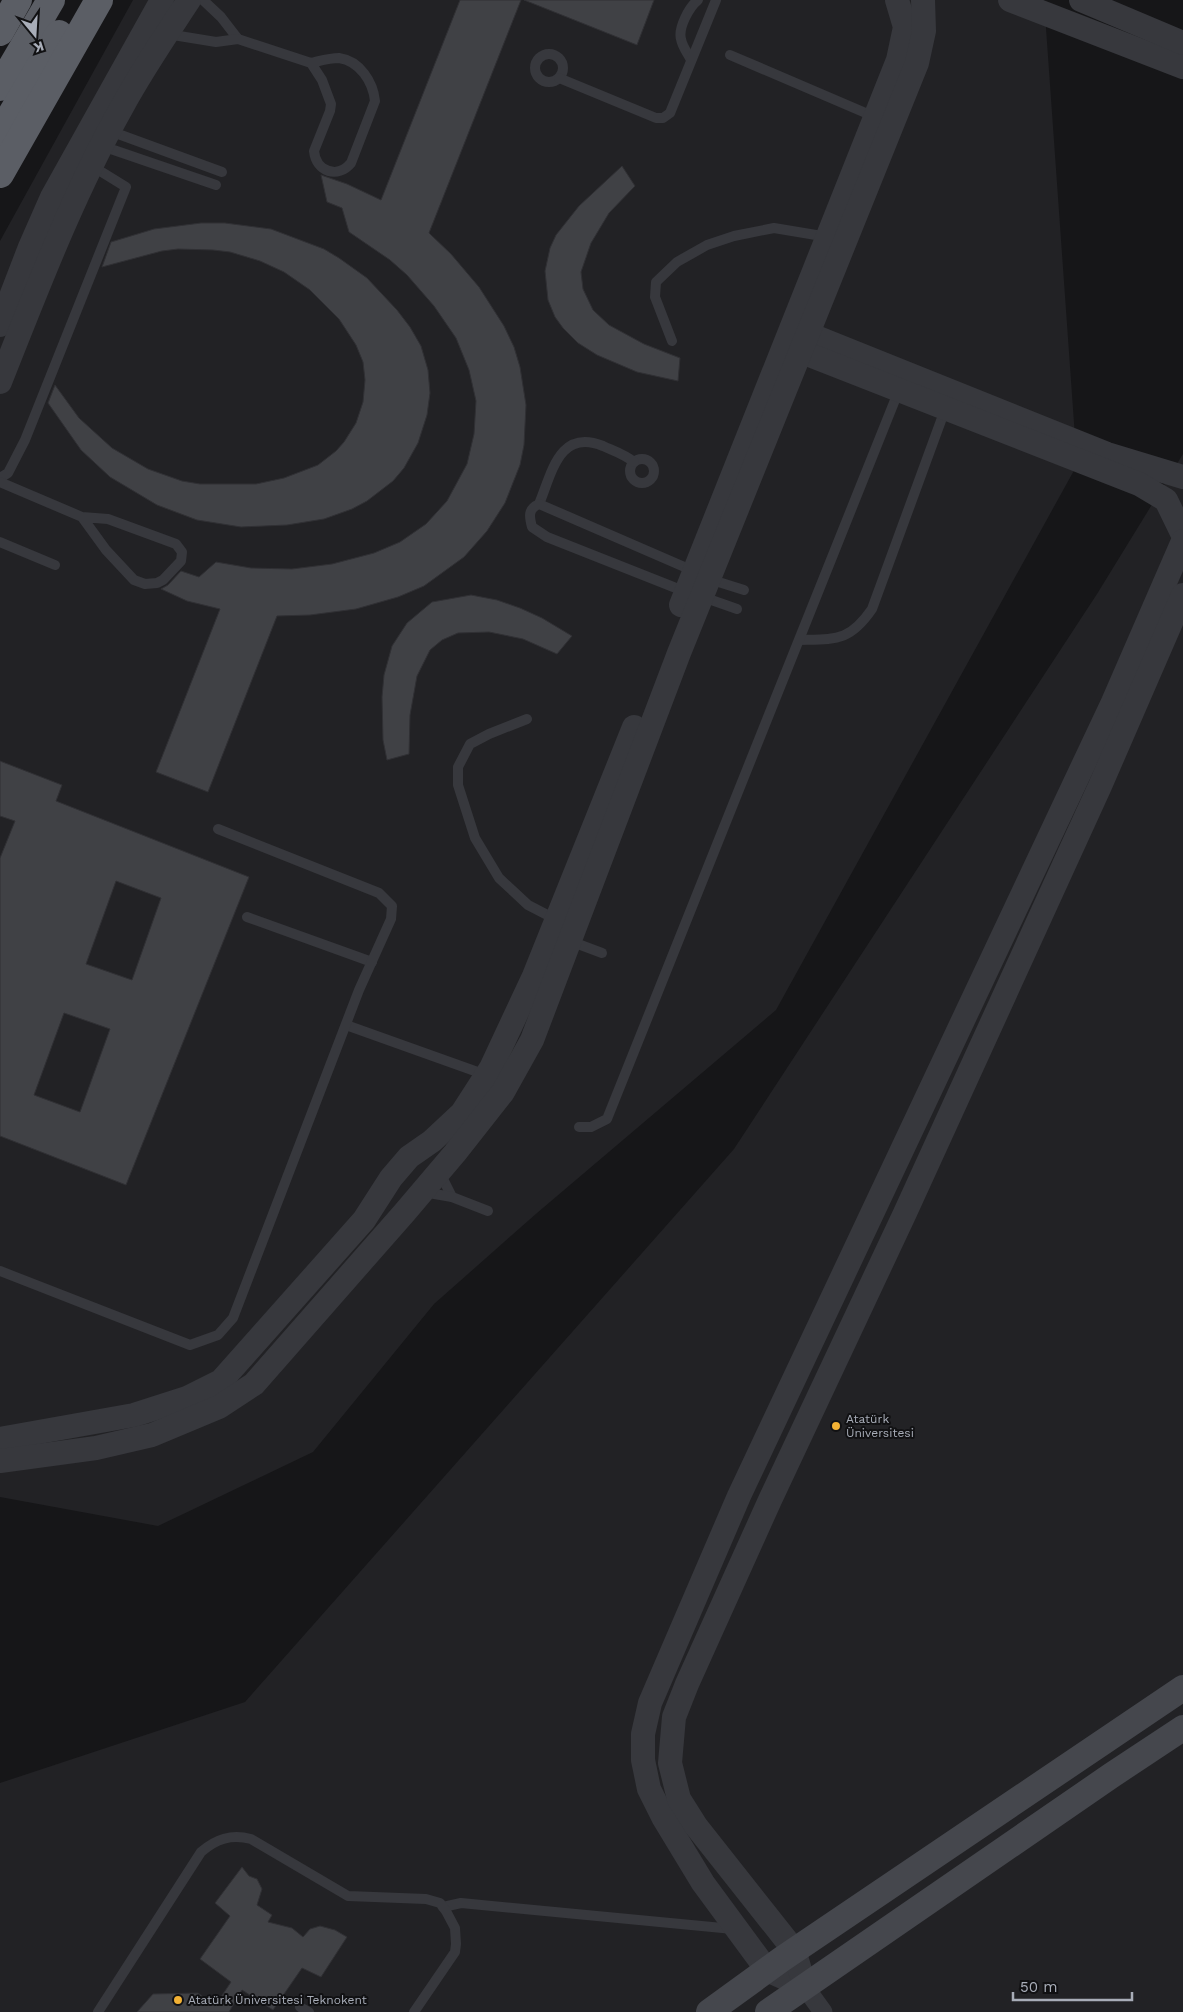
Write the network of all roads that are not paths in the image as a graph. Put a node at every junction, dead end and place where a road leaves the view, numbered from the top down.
1 (18, 0) edge
2 (52, 0) edge
3 (78, 0) edge
4 (99, 0) edge
5 (162, 0) edge
6 (188, 0) edge
7 (203, 0) edge
8 (698, 0) edge
9 (716, 0) edge
10 (897, 0) edge
11 (922, 0) edge
12 (1010, 0) edge
13 (1081, 0) edge
14 (0, 32) edge
15 (167, 34) junction
16 (238, 39) junction
17 (1183, 42) edge
18 (730, 55) dead end
19 (692, 60) junction
20 (311, 63) junction
21 (1183, 67) edge
22 (558, 78) dead end
23 (0, 87) edge
24 (875, 117) junction
25 (0, 134) edge
26 (101, 148) junction
27 (222, 172) dead end
28 (0, 174) edge
29 (216, 184) dead end
30 (828, 237) junction
31 (0, 325) edge
32 (672, 341) dead end
33 (805, 343) junction
34 (0, 382) edge
35 (899, 390) junction
36 (948, 400) junction
37 (634, 462) dead end
38 (1183, 477) edge
39 (0, 478) edge
40 (0, 482) edge
41 (539, 504) junction
42 (82, 517) junction
43 (1183, 535) edge
44 (1183, 541) edge
45 (0, 542) edge
46 (55, 565) dead end
47 (698, 585) junction
48 (744, 590) dead end
49 (1183, 595) edge
50 (737, 609) dead end
51 (800, 640) junction
52 (528, 719) dead end
53 (218, 829) dead end
54 (247, 917) dead end
55 (557, 920) junction
56 (570, 941) junction
57 (602, 953) dead end
58 (372, 962) junction
59 (346, 1025) junction
60 (486, 1075) junction
61 (579, 1127) dead end
62 (419, 1150) junction
63 (400, 1168) junction
64 (439, 1171) junction
65 (422, 1192) junction
66 (452, 1197) junction
67 (488, 1211) dead end
68 (0, 1271) edge
69 (0, 1439) edge
70 (0, 1461) edge
71 (1183, 1688) edge
72 (1183, 1728) edge
73 (443, 1907) junction
74 (737, 1929) junction
75 (794, 1950) junction
76 (767, 1970) junction
77 (805, 1987) junction
78 (98, 2012) edge
79 (414, 2012) edge
80 (709, 2012) edge
81 (768, 2012) edge
82 (822, 2012) edge

1 - 14 highway
2 - 23 highway
3 - 25 highway
4 - 28 highway
5 - 31 street
6 - 15 street
7 - 16 lane
8 - 19 lane
9 - 19 lane
10 - 24 street
11 - 33 street
12 - 21 street
13 - 17 street
15 - 16 lane
15 - 26 street
16 - 20 lane
18 - 24 lane
19 - 22 lane
20 - 20 lane
24 - 30 street
26 - 27 lane
26 - 29 lane
26 - 34 street
26 - 39 lane
30 - 32 lane
30 - 47 street
33 - 35 street
33 - 36 street
33 - 47 street
35 - 36 street
35 - 51 lane
36 - 38 street
36 - 43 street
36 - 51 lane
37 - 41 lane
40 - 42 lane
41 - 47 lane
41 - 47 lane
42 - 42 lane
44 - 74 street
45 - 46 lane
47 - 48 lane
47 - 50 lane
47 - 55 street
47 - 56 street
49 - 75 street
51 - 61 lane
52 - 55 lane
53 - 58 lane
54 - 58 lane
55 - 60 street
56 - 57 lane
56 - 64 street
58 - 59 lane
59 - 60 lane
59 - 68 lane
60 - 62 street
62 - 63 street
62 - 64 street
63 - 65 street
63 - 69 street
64 - 65 street
64 - 66 lane
65 - 66 lane
65 - 70 street
66 - 67 lane
71 - 75 main road
72 - 77 main road
73 - 74 lane
73 - 78 lane
73 - 79 lane
74 - 76 street
75 - 76 main road
75 - 77 street
76 - 77 street
76 - 80 main road
77 - 81 main road
77 - 82 street

